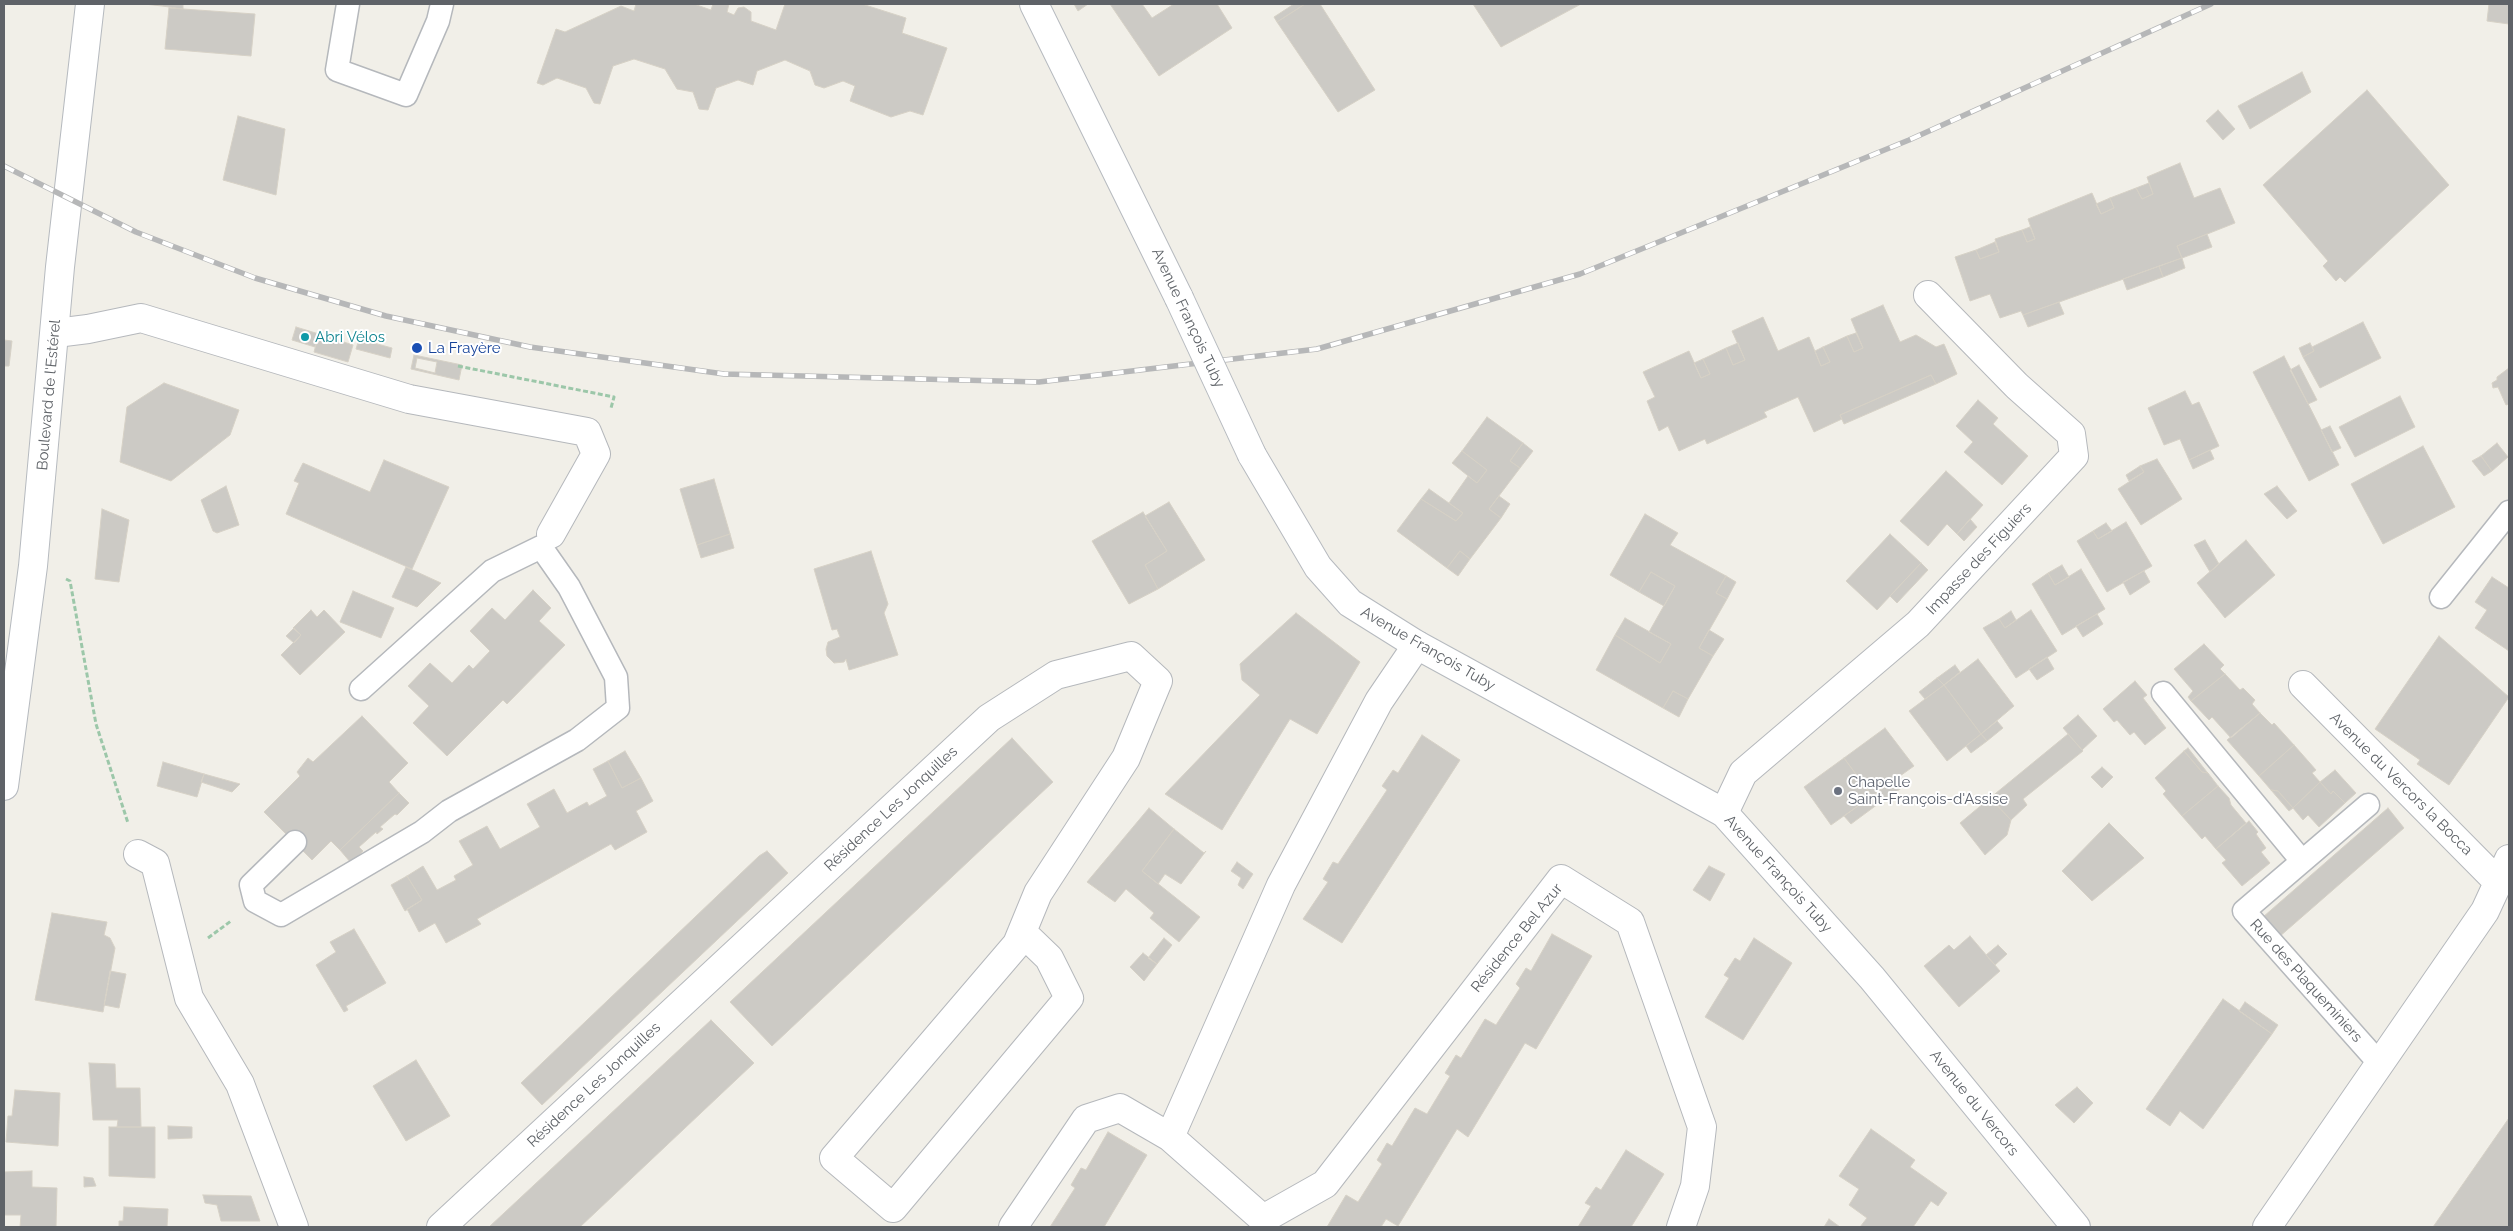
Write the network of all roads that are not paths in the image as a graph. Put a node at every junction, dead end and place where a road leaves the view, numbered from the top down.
1 (90, 4) edge
2 (348, 4) edge
3 (442, 4) edge
4 (1034, 4) edge
5 (1928, 295) dead end
6 (56, 333) junction
7 (2509, 512) edge
8 (546, 541) junction
9 (2441, 597) dead end
10 (1417, 645) junction
11 (2303, 685) dead end
12 (360, 689) dead end
13 (2163, 693) dead end
14 (4, 786) edge
15 (2368, 806) dead end
16 (1724, 813) junction
17 (295, 842) dead end
18 (138, 854) road end
19 (2302, 861) junction
20 (2504, 871) edge
21 (1022, 932) junction
22 (1872, 978) joint
23 (2380, 1064) junction
24 (1170, 1137) junction
25 (1261, 1223) edge
26 (294, 1227) edge
27 (441, 1227) edge
28 (1013, 1227) edge
29 (1681, 1227) edge
30 (2076, 1227) edge
31 (2267, 1227) edge

1 - 6 street, Boulevard de l'Estérel
2 - 3 lane
4 - 10 street, Avenue François Tuby, bridge
5 - 16 street, Impasse des Figuiers
6 - 8 street
6 - 14 street, Boulevard de l'Estérel
7 - 9 lane
8 - 12 lane
8 - 17 lane
10 - 16 street, Avenue François Tuby
10 - 24 street
11 - 20 street, Avenue du Vercors la Bocca
13 - 19 lane
15 - 19 lane, Rue des Plaqueminiers
16 - 22 street, Avenue François Tuby
18 - 26 street
19 - 23 lane, Rue des Plaqueminiers
20 - 23 street
21 - 21 street, Résidence Les Jonquilles
21 - 27 street, Résidence Les Jonquilles
22 - 30 street, Avenue du Vercors
23 - 31 street
24 - 25 street, Résidence Bel Azur
24 - 28 street, Résidence Bel Azur
25 - 29 street, Résidence Bel Azur

